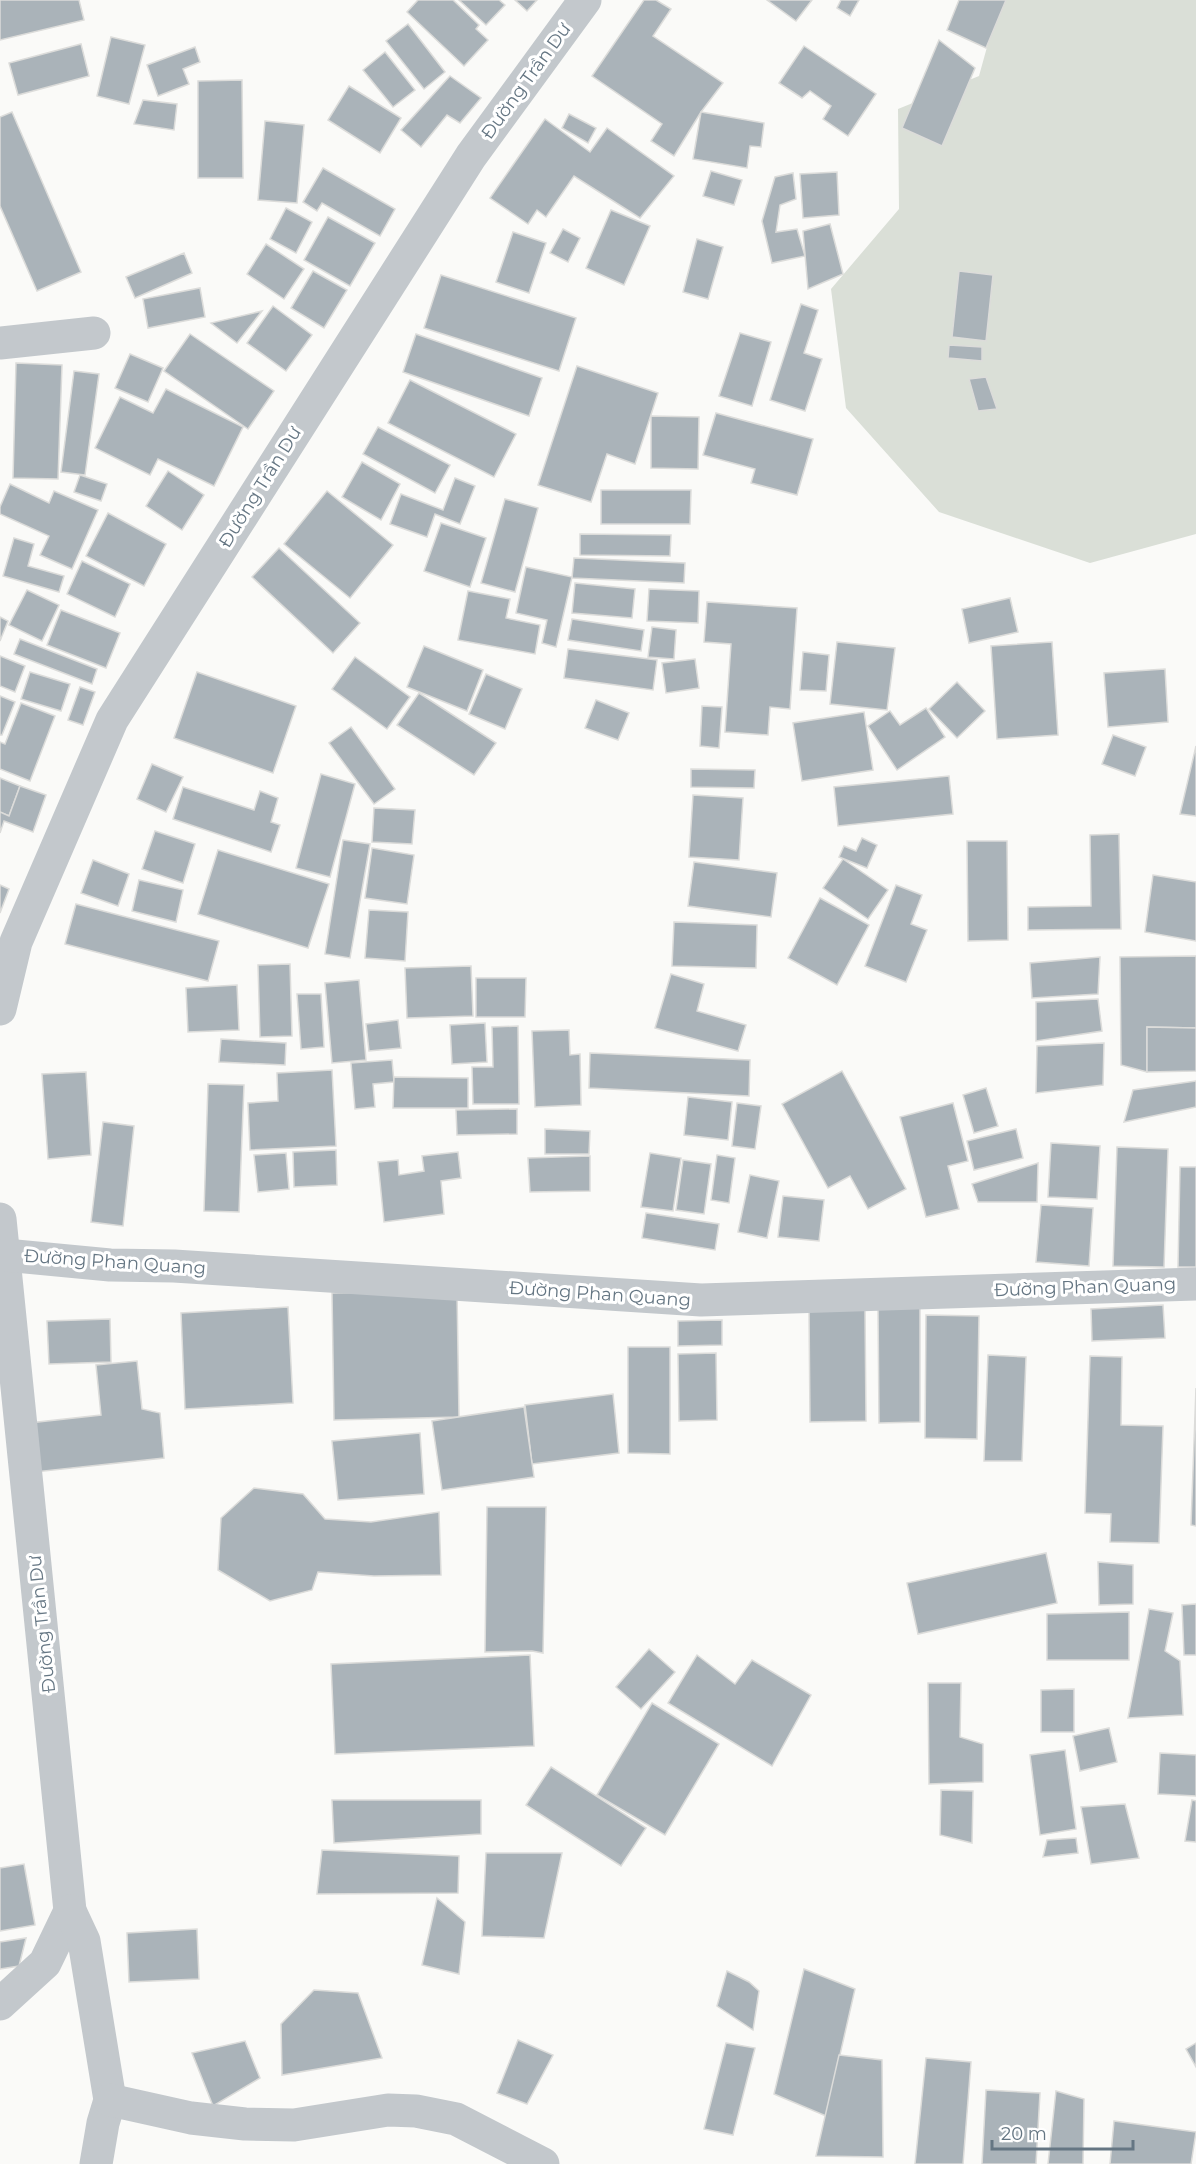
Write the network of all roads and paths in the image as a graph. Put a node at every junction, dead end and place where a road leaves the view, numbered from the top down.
1 (585, 0) edge
2 (94, 333) dead end
3 (0, 343) edge
4 (0, 1009) edge
5 (0, 1219) edge
6 (5, 1255) junction
7 (1196, 1284) edge
8 (70, 1911) junction
9 (0, 2004) edge
10 (110, 2100) junction
11 (96, 2164) edge
12 (543, 2164) edge

1 - 4 street, Đường Trần Dư
2 - 3 street
5 - 6 street, Đường Trần Dư
6 - 7 street, Đường Phan Quang
6 - 8 street, Đường Trần Dư
8 - 9 street
8 - 10 street
10 - 11 street
10 - 12 street

